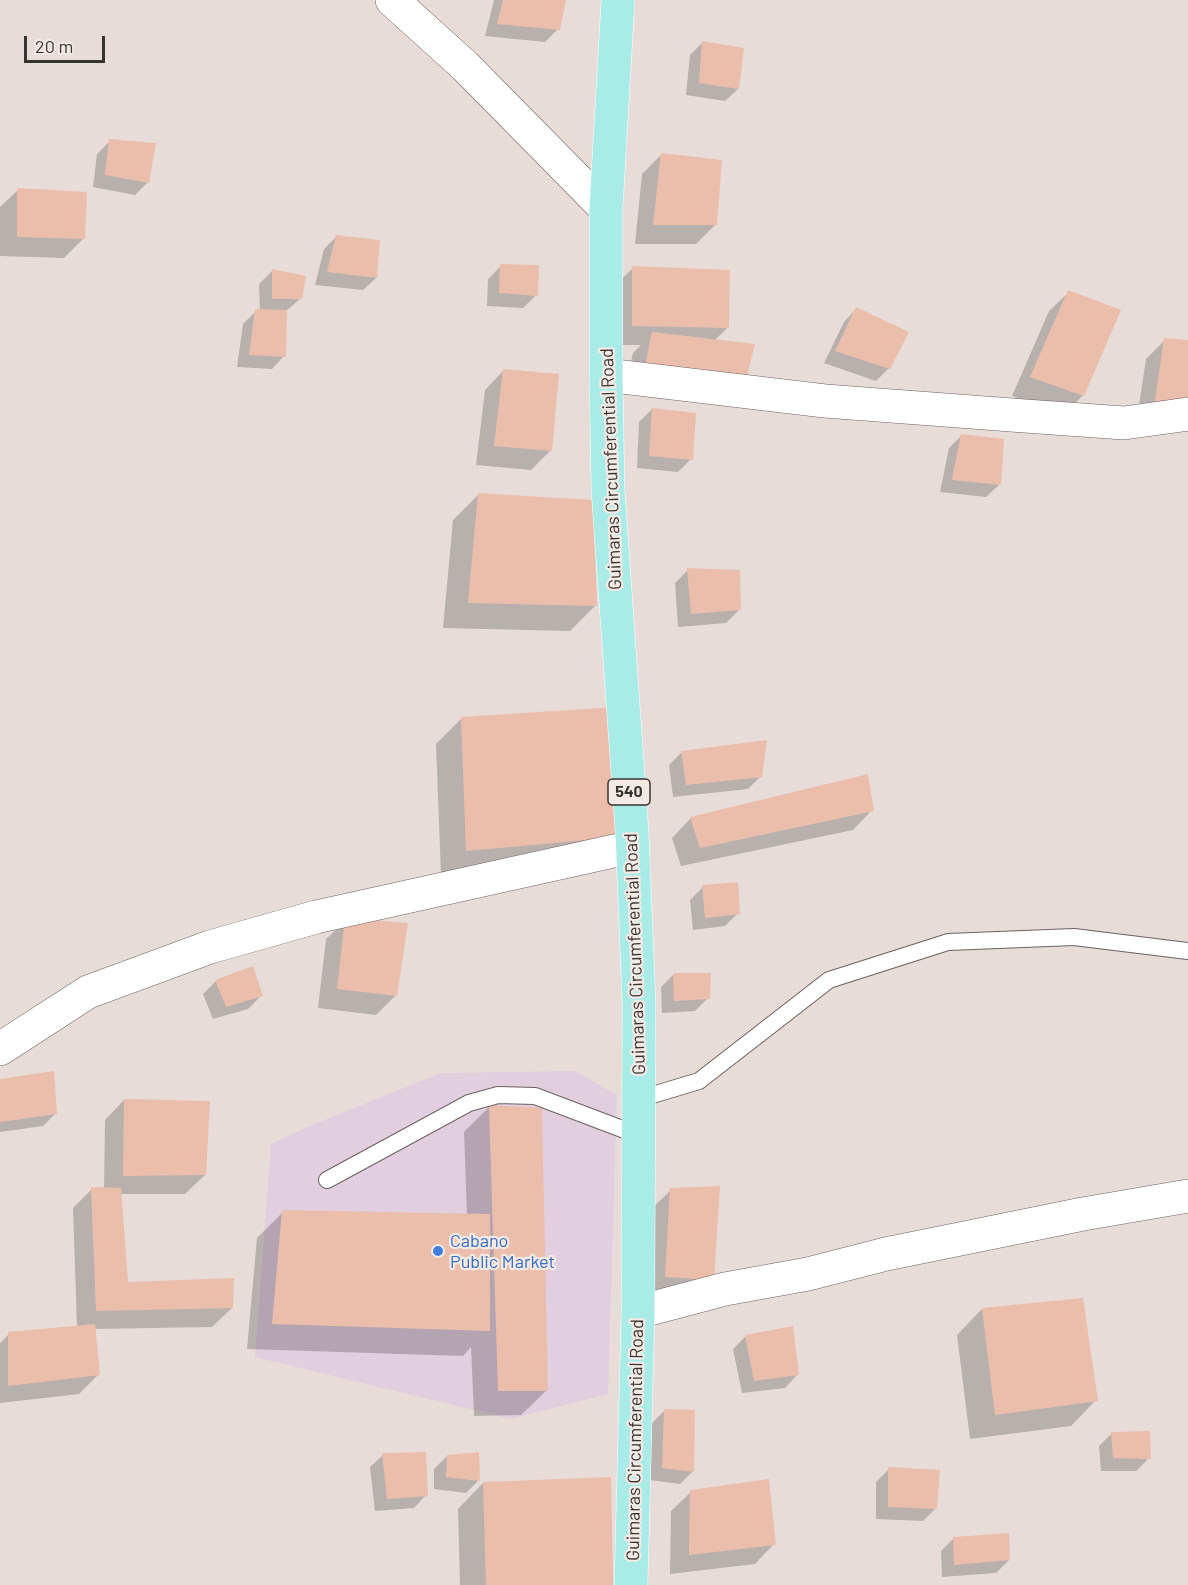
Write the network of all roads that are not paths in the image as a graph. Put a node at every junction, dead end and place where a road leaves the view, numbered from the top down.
1 (392, 0) edge
2 (618, 0) edge
3 (606, 209) junction
4 (606, 375) junction
5 (1188, 414) edge
6 (632, 847) junction
7 (1188, 951) edge
8 (0, 1049) edge
9 (639, 1099) junction
10 (638, 1135) junction
11 (327, 1180) dead end
12 (1188, 1196) edge
13 (638, 1312) junction
14 (631, 1585) edge

1 - 3 street
2 - 3 main road, Guimaras Circumferential Road / 540
3 - 4 main road, Guimaras Circumferential Road / 540
4 - 5 street
4 - 6 main road, Guimaras Circumferential Road / 540
6 - 8 street
6 - 9 main road, Guimaras Circumferential Road / 540
7 - 9 lane
9 - 10 main road, Guimaras Circumferential Road / 540
10 - 11 lane
10 - 13 main road, Guimaras Circumferential Road / 540
12 - 13 street
13 - 14 main road, Guimaras Circumferential Road / 540

